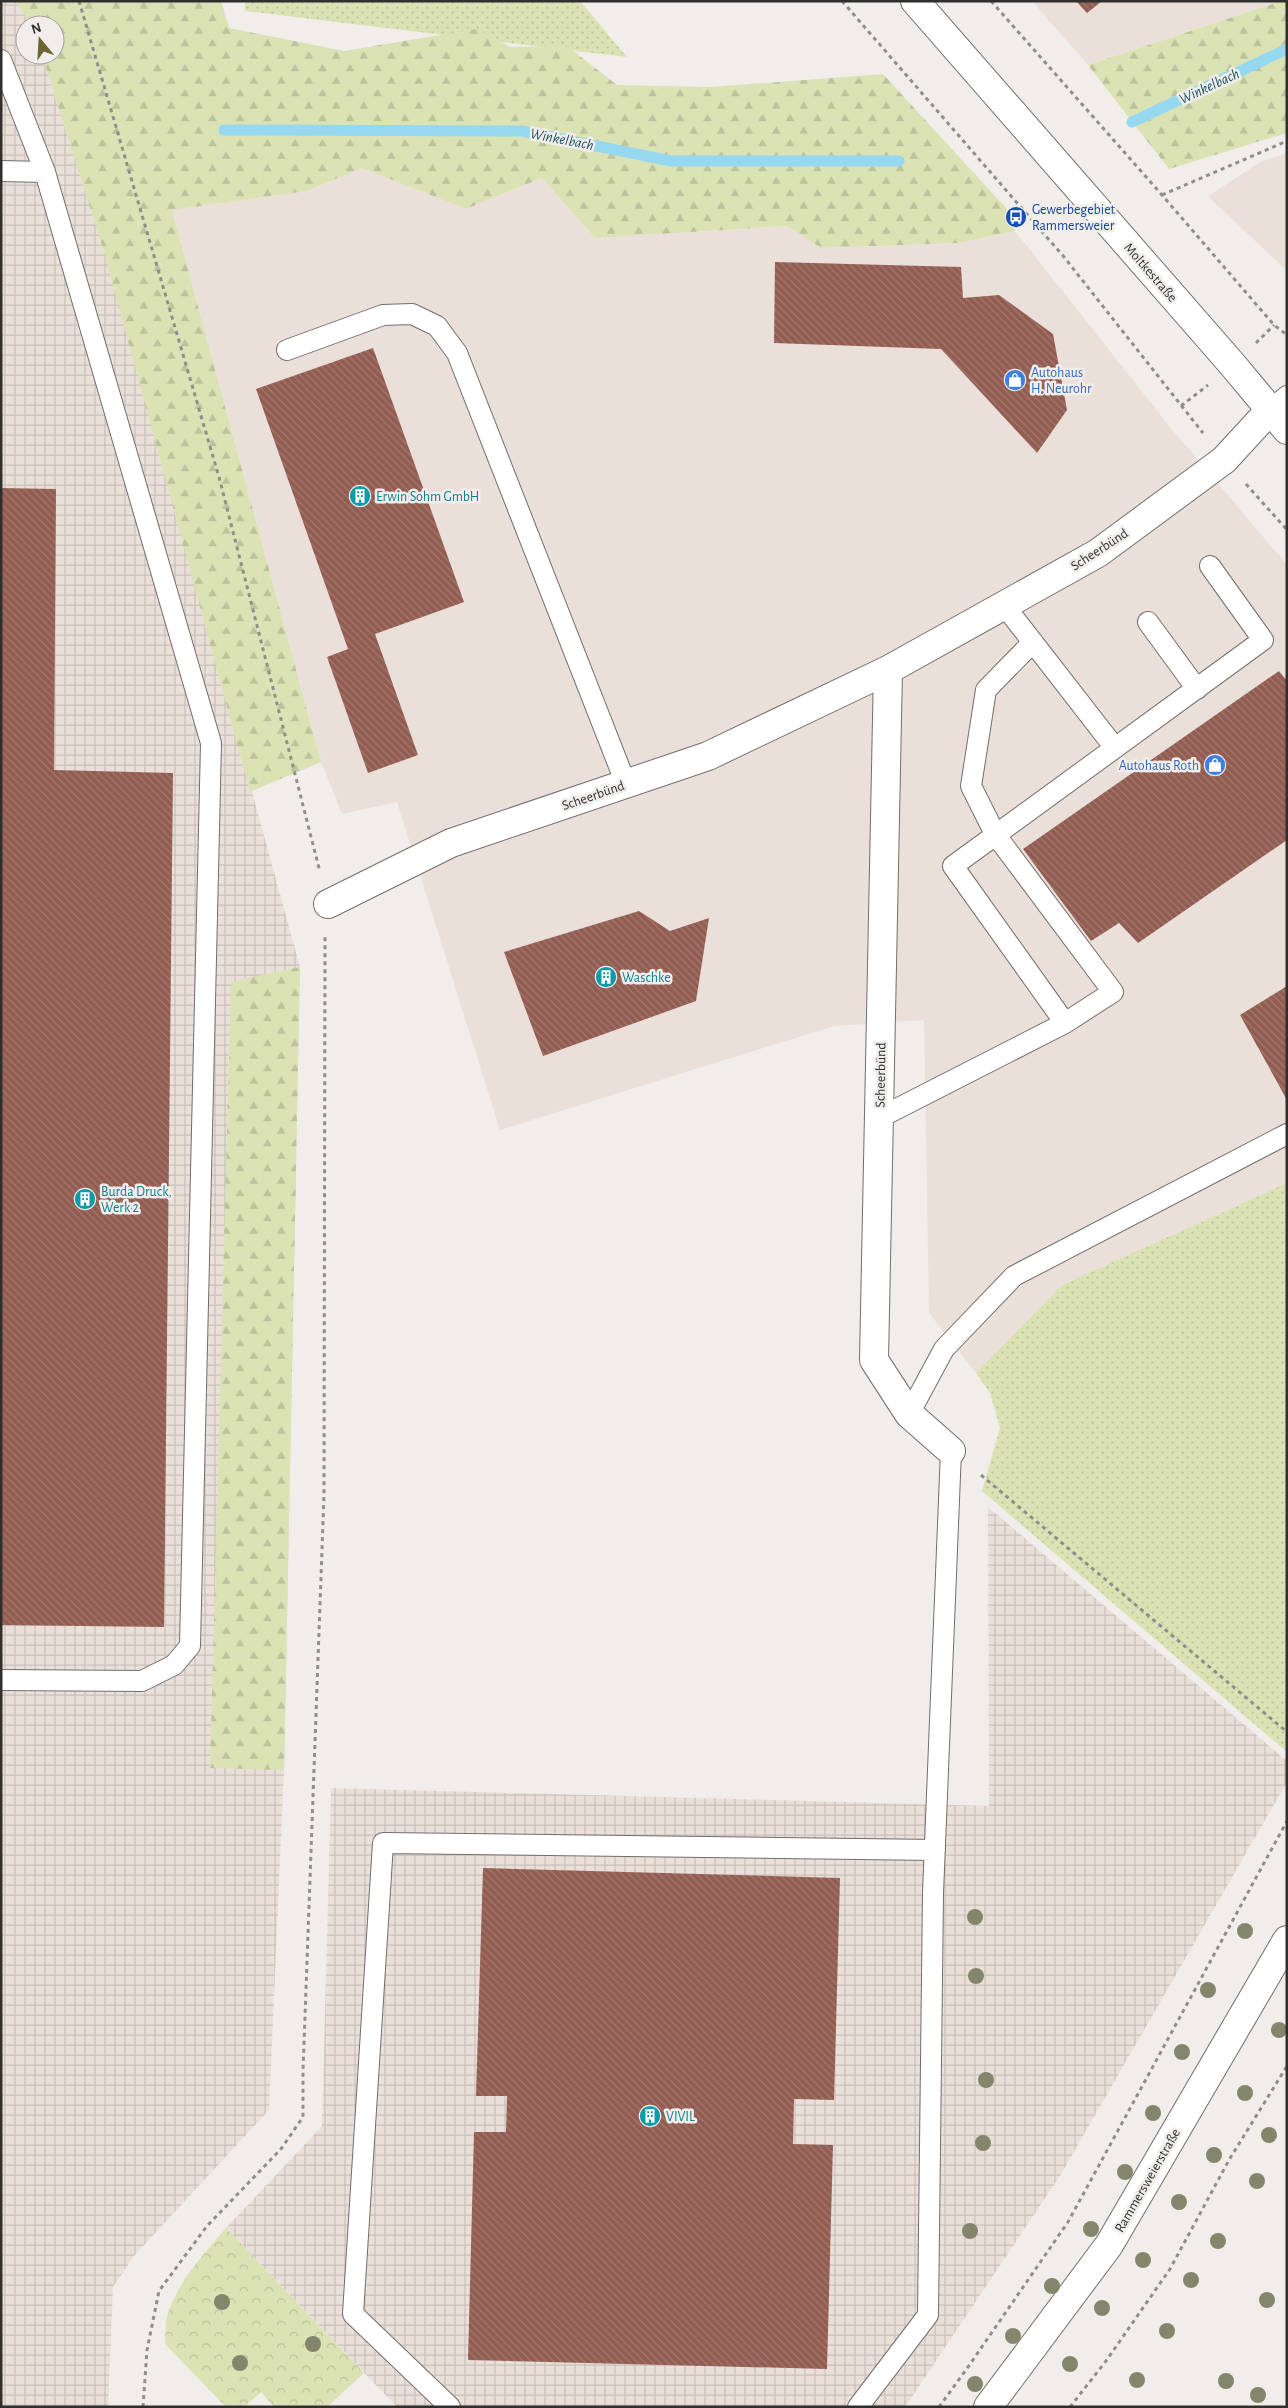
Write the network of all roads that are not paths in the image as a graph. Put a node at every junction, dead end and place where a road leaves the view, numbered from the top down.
1 (915, 1) edge
2 (1, 60) edge
3 (1, 171) edge
4 (45, 172) junction
5 (287, 350) dead end
6 (1281, 412) edge
7 (1210, 566) dead end
8 (1004, 605) junction
9 (1148, 622) dead end
10 (1033, 642) junction
11 (888, 670) junction
12 (1197, 689) junction
13 (1115, 748) junction
14 (626, 784) junction
15 (995, 834) junction
16 (328, 904) road end
17 (1065, 1023) junction
18 (879, 1118) junction
19 (1287, 1134) edge
20 (909, 1414) junction
21 (951, 1451) joint
22 (1, 1680) edge
23 (934, 1850) junction
24 (1287, 1940) edge
25 (450, 2407) edge
26 (858, 2407) edge
27 (988, 2407) edge

1 - 6 street, Moltkestraße
2 - 4 lane
3 - 4 lane
4 - 22 lane
5 - 14 lane
6 - 8 street, Scheerbünd
7 - 12 lane
8 - 10 lane
8 - 11 street, Scheerbünd
9 - 12 lane
10 - 13 lane
10 - 15 lane
11 - 14 street, Scheerbünd
11 - 18 street, Scheerbünd
12 - 13 lane
13 - 15 lane
14 - 16 street, Scheerbünd
15 - 17 lane
15 - 17 lane
17 - 18 lane
18 - 20 street, Scheerbünd
19 - 20 lane
20 - 21 street, Scheerbünd
21 - 23 lane
23 - 25 lane
23 - 26 lane
24 - 27 street, Rammersweierstraße

